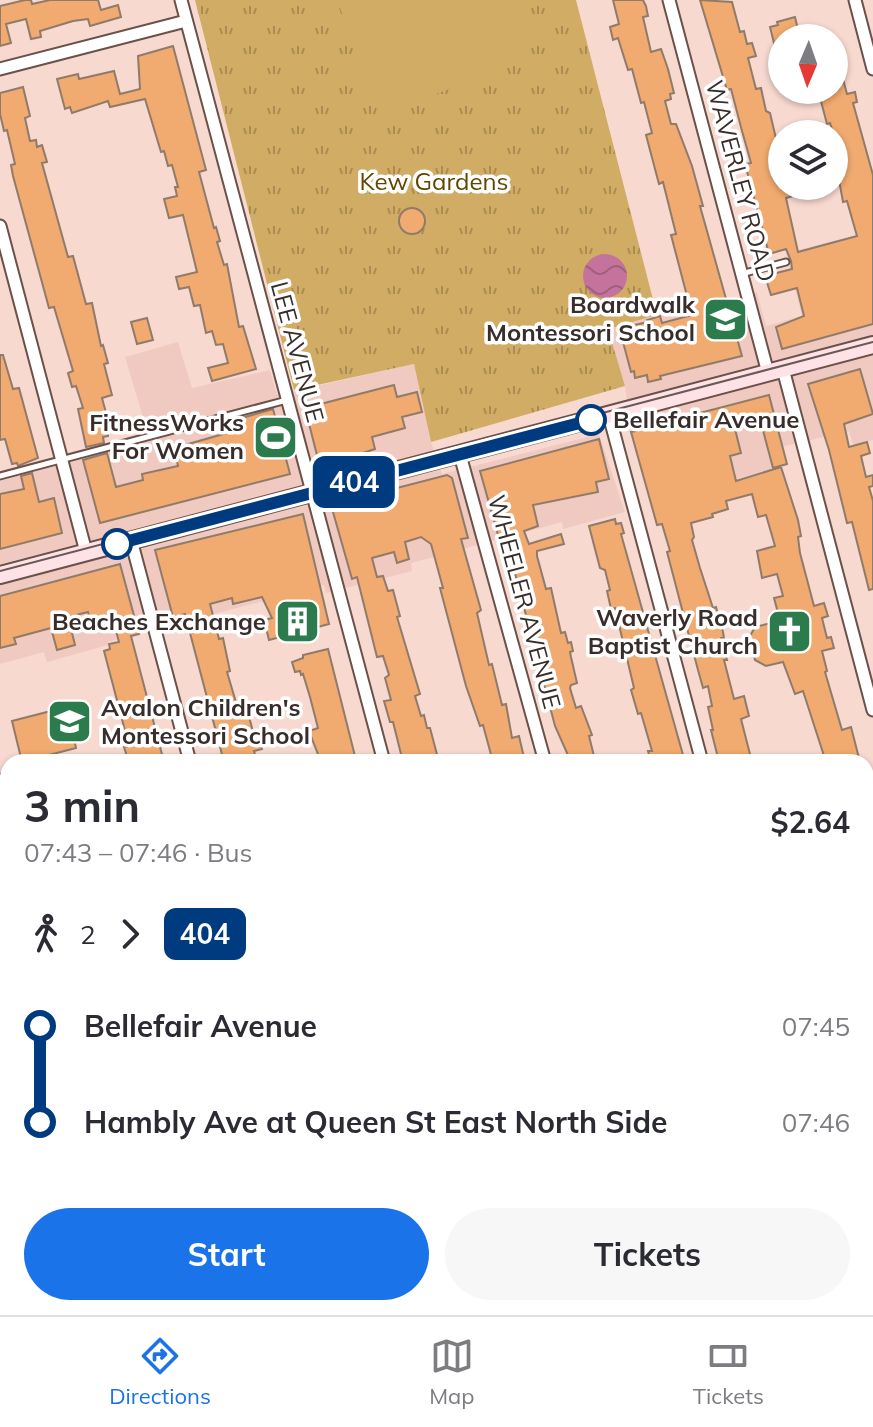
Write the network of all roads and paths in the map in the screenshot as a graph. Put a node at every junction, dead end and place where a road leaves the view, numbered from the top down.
1 (181, 0) edge
2 (669, 0) edge
3 (855, 0) edge
4 (186, 21) junction
5 (0, 69) edge
6 (873, 69) edge
7 (0, 226) edge
8 (786, 262) dead end
9 (741, 274) junction
10 (873, 345) edge
11 (775, 371) junction
12 (288, 399) junction
13 (609, 415) junction
14 (460, 455) junction
15 (61, 461) junction
16 (0, 476) edge
17 (312, 493) junction
18 (131, 540) junction
19 (86, 552) junction
20 (0, 575) edge
21 (873, 710) edge
22 (188, 754) edge
23 (382, 754) edge
24 (543, 754) edge
25 (700, 754) edge

1 - 4 street, LEE AVENUE
2 - 9 street, WAVERLEY ROAD
3 - 6 street
4 - 5 street
4 - 12 street, LEE AVENUE
7 - 15 street
8 - 9 lane
9 - 11 street, WAVERLEY ROAD
10 - 11 main road
11 - 13 main road
11 - 21 street, WAVERLEY ROAD
12 - 15 lane
12 - 17 street, LEE AVENUE
13 - 14 main road
13 - 25 street
14 - 17 main road
14 - 24 street, WHEELER AVENUE
15 - 16 lane
15 - 19 street
17 - 18 main road
17 - 23 street, LEE AVENUE
18 - 19 main road
18 - 22 street
19 - 20 main road

